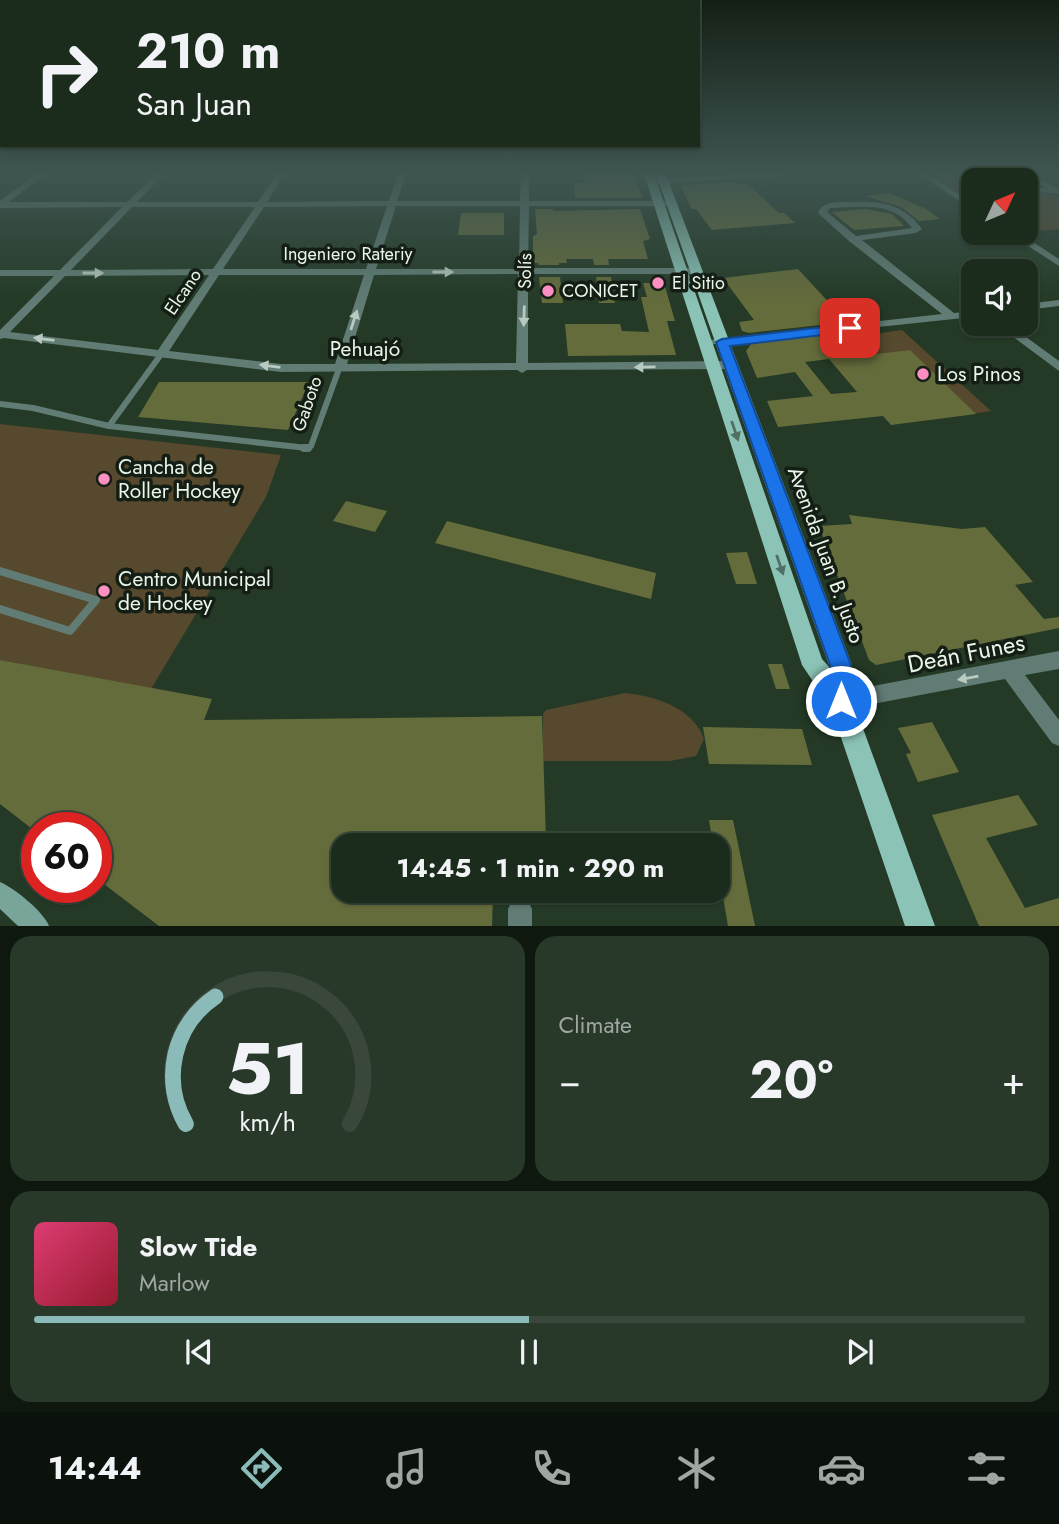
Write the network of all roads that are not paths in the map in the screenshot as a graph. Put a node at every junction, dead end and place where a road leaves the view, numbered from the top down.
1 (119, 217) edge
2 (253, 217) edge
3 (388, 217) edge
4 (526, 217) edge
5 (663, 217) edge
6 (676, 217) edge
7 (827, 217) edge
8 (904, 217) edge
9 (852, 239) junction
10 (1031, 245) edge
11 (1059, 263) edge
12 (525, 271) junction
13 (681, 271) junction
14 (696, 271) junction
15 (215, 272) junction
16 (370, 272) junction
17 (0, 273) edge
18 (64, 273) junction
19 (1059, 303) edge
20 (1038, 306) edge
21 (961, 316) edge
22 (952, 317) junction
23 (1, 335) edge
24 (1018, 336) edge
25 (722, 342) junction
26 (705, 343) junction
27 (162, 353) junction
28 (722, 366) junction
29 (1059, 368) edge
30 (338, 369) junction
31 (522, 369) junction
32 (0, 404) edge
33 (109, 426) junction
34 (0, 571) edge
35 (1, 611) edge
36 (1059, 660) edge
37 (1010, 670) junction
38 (841, 701) junction
39 (1059, 736) edge
40 (0, 894) edge
41 (37, 926) edge
42 (920, 926) edge

1 - 18 street
2 - 15 street, Elcano
3 - 16 street, Gaboto
4 - 12 street, Solís
5 - 13 main road
6 - 14 main road
7 - 9 street
8 - 9 street
9 - 22 street
10 - 11 street
12 - 13 street, Ingeniero Rateriy
16 -> 12 street, Ingeniero Rateriy
12 -> 31 street, Solís
13 - 14 street, Ingeniero Rateriy
13 - 26 main road
14 - 25 main road
15 - 16 street, Ingeniero Rateriy
18 -> 15 street, Ingeniero Rateriy
15 - 27 street, Elcano
30 -> 16 street, Gaboto
17 - 18 street, Ingeniero Rateriy
18 - 23 street
19 - 20 street
21 - 22 street
22 - 25 street
27 -> 23 street, Pehuajó
24 - 29 street
25 - 26 street
25 - 28 main road
26 - 28 main road
30 -> 27 street, Pehuajó
27 - 33 lane, Elcano
28 -> 31 street, Pehuajó
28 - 38 main road
30 - 31 street, Pehuajó
30 - 33 lane, Gaboto
32 - 33 lane
34 - 35 lane
36 - 37 street, Deán Funes
37 -> 38 street, Deán Funes
37 - 39 street
38 - 42 main road
40 - 41 street

